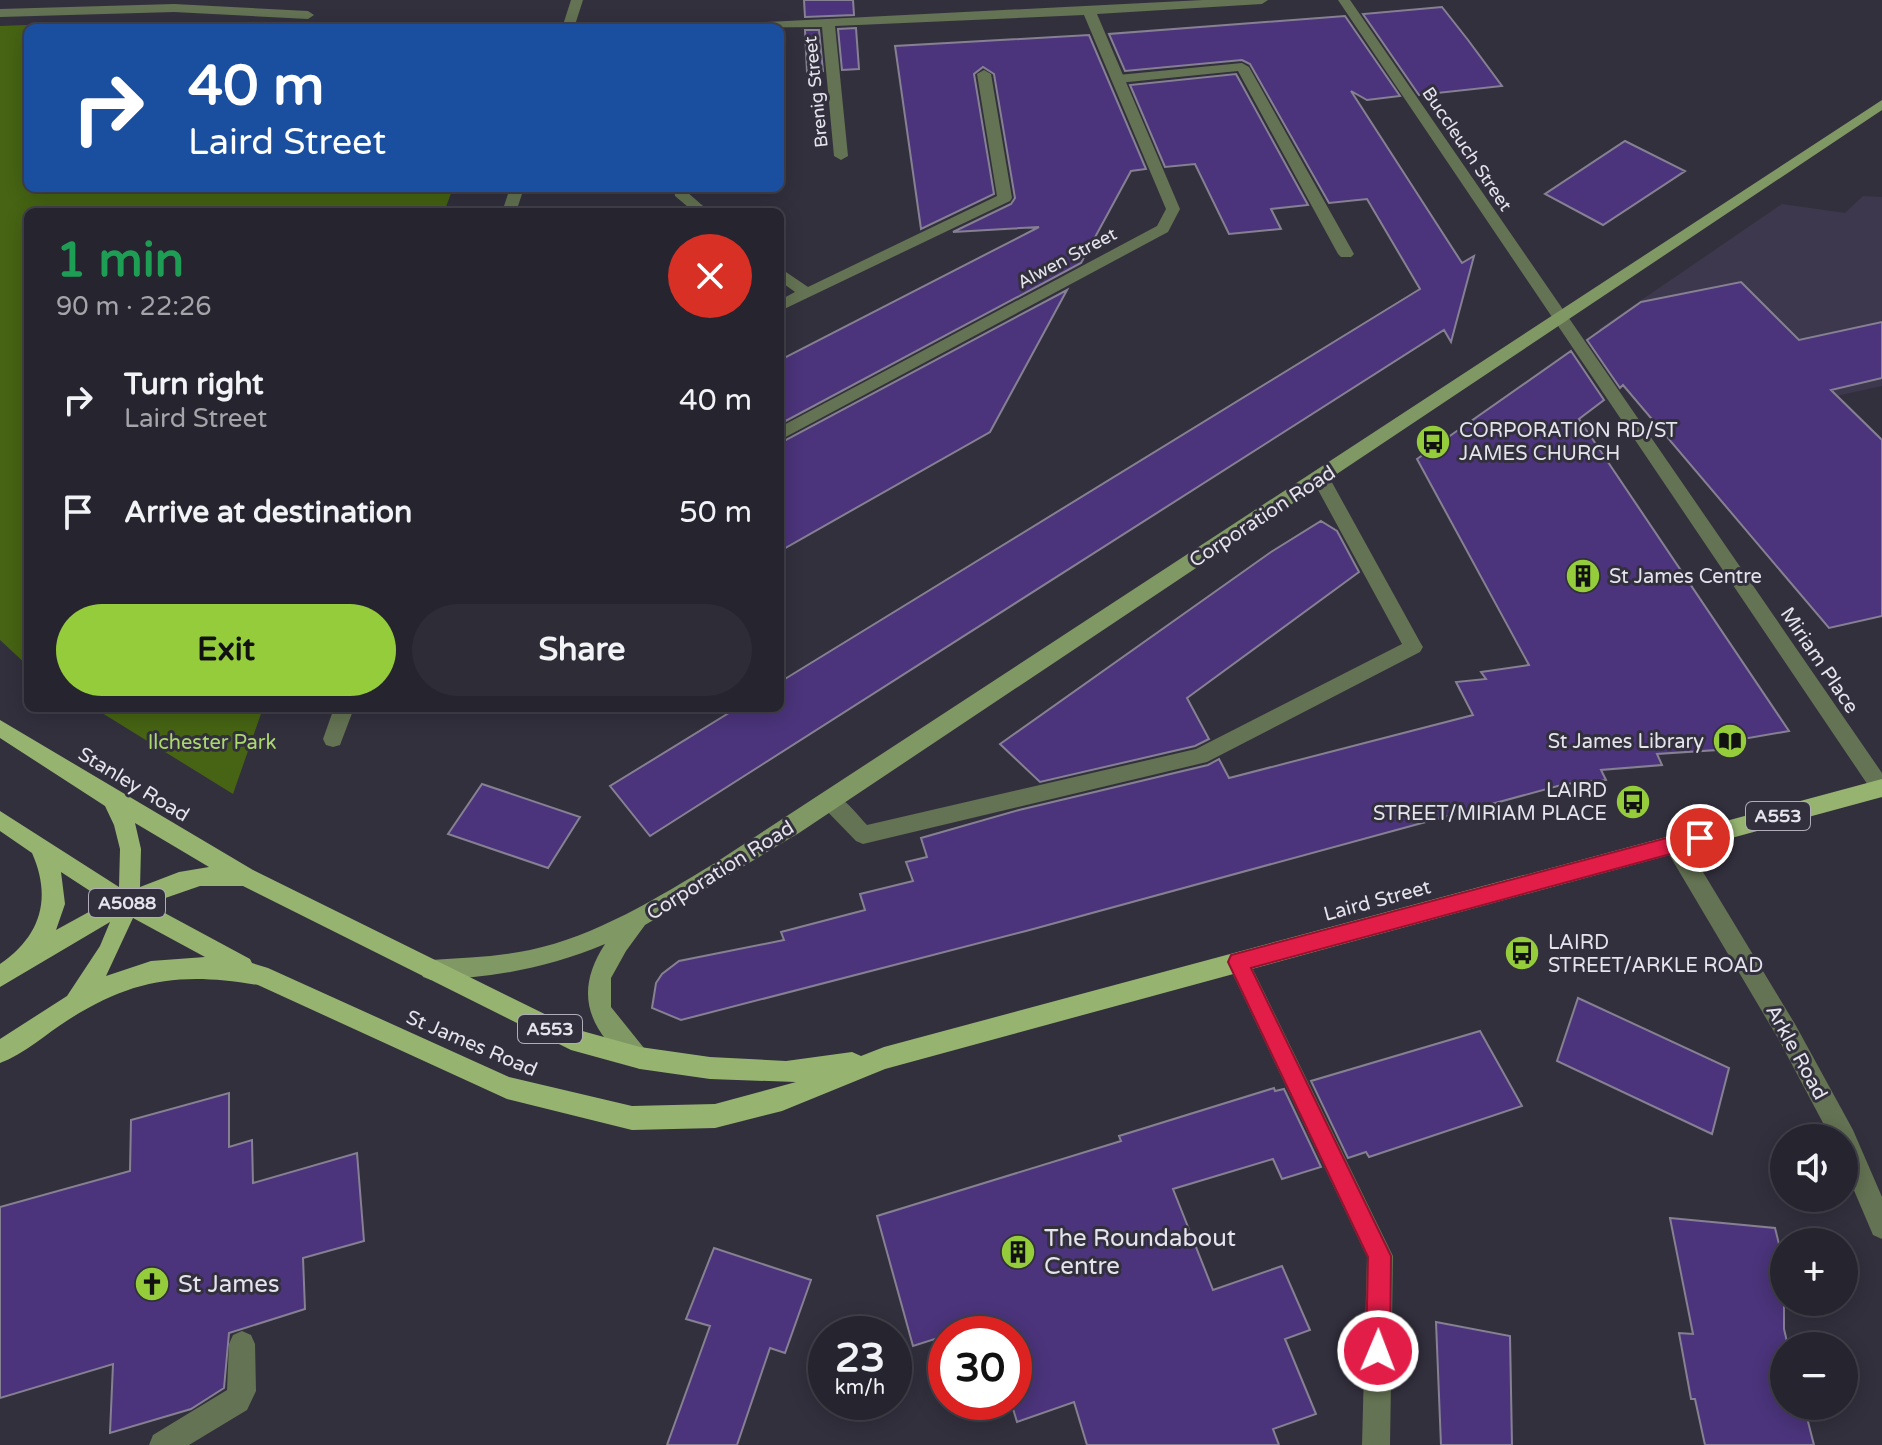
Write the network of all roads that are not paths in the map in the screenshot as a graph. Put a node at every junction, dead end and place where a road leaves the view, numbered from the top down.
1 (577, 0) edge
2 (1262, 0) edge
3 (1344, 0) edge
4 (178, 4) edge
5 (1089, 11) junction
6 (0, 13) edge
7 (308, 15) dead end
8 (569, 24) edge
9 (828, 24) junction
10 (784, 26) edge
11 (984, 74) dead end
12 (1118, 79) junction
13 (1882, 104) edge
14 (841, 156) dead end
15 (680, 192) edge
16 (698, 208) edge
17 (1346, 254) dead end
18 (784, 276) edge
19 (806, 293) junction
20 (784, 304) edge
21 (1561, 318) junction
22 (784, 432) edge
23 (1320, 477) junction
24 (343, 712) edge
25 (0, 728) edge
26 (333, 739) dead end
27 (1881, 788) edge
28 (113, 800) junction
29 (830, 801) junction
30 (0, 820) edge
31 (1675, 845) junction
32 (41, 848) junction
33 (245, 877) junction
34 (127, 904) junction
35 (637, 921) junction
36 (1238, 962) junction
37 (431, 970) junction
38 (7, 972) edge
39 (260, 975) junction
40 (65, 1010) junction
41 (0, 1052) edge
42 (640, 1058) junction
43 (884, 1058) junction
44 (1836, 1124) edge
45 (1858, 1170) edge
46 (1882, 1226) edge
47 (242, 1344) dead end
48 (163, 1445) edge
49 (1376, 1445) edge

1 - 8 street
2 - 5 street
3 - 21 street, Buccleuch Street
4 - 6 street
4 - 7 street
5 - 9 street
5 - 12 street, Alwen Street
9 - 10 street
9 - 14 street, Brenig Street
11 - 19 street
12 - 17 street
12 - 22 street, Alwen Street
13 - 21 street, Corporation Road
15 - 16 street
18 - 19 street
19 - 20 street
21 - 23 street, Corporation Road
21 - 27 street, Miriam Place
23 - 29 street, Corporation Road
23 - 29 street
24 - 26 street
25 - 28 main road, Stanley Road
27 - 31 main road, Laird Street / A553
28 - 33 main road, Stanley Road
28 - 34 main road, St James Road / A553
29 - 35 street, Corporation Road
30 - 32 main road, A5088
31 - 36 main road, Laird Street / A553
31 - 44 street, Arkle Road
32 - 34 main road, A5088
32 - 38 main road
33 - 34 main road, A553
33 - 37 main road, A553
34 - 38 main road, A553
34 - 39 main road, A5088
34 - 40 main road, St James Road / A553
35 - 37 street, Corporation Road
35 - 42 street, Corporation Road
36 - 43 main road, Laird Street / A553
36 - 49 street
37 - 42 main road, A553
39 - 40 main road, St James Road / A553
39 - 43 main road, St James Road / A553
40 - 41 main road, St James Road / A553
42 - 43 main road, A553
45 - 46 street, Arkle Road
47 - 48 street

